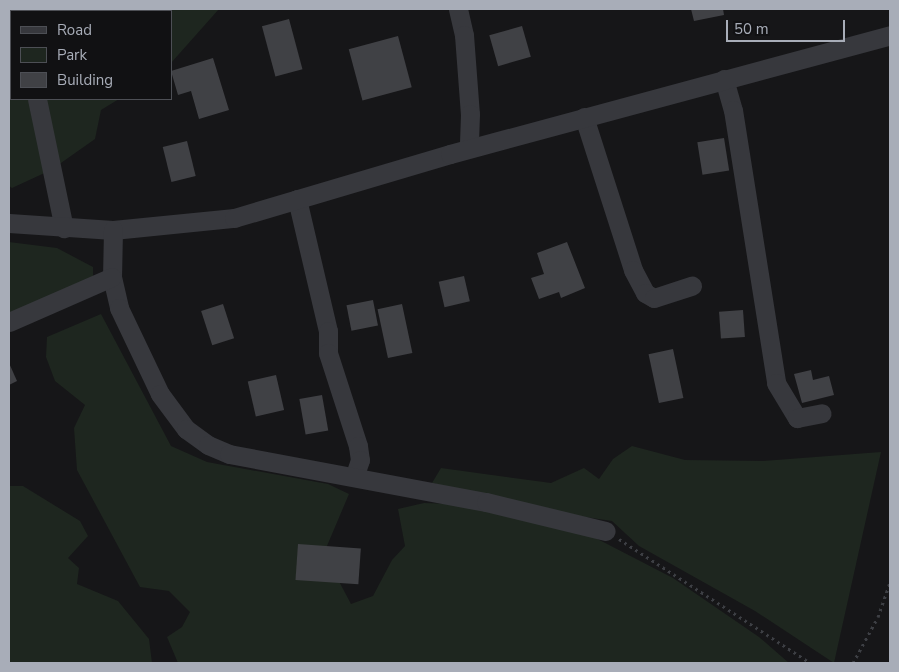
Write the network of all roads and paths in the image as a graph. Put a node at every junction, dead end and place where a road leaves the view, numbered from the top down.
1 (458, 9) edge
2 (890, 34) edge
3 (724, 79) junction
4 (37, 100) edge
5 (584, 117) junction
6 (469, 148) junction
7 (297, 199) junction
8 (9, 223) edge
9 (64, 228) junction
10 (113, 230) junction
11 (112, 277) junction
12 (692, 286) dead end
13 (9, 322) edge
14 (822, 413) dead end
15 (354, 477) junction
16 (606, 531) joint
17 (890, 582) edge
18 (811, 663) edge
19 (852, 663) edge

1 - 6 street
2 - 3 street
3 - 5 street
3 - 14 street
4 - 9 street
5 - 6 street
5 - 12 street
6 - 7 street
7 - 10 street
7 - 15 street
8 - 9 street
9 - 10 street
10 - 11 street
11 - 13 street
11 - 15 street
15 - 16 street
16 - 18 path
17 - 19 path

